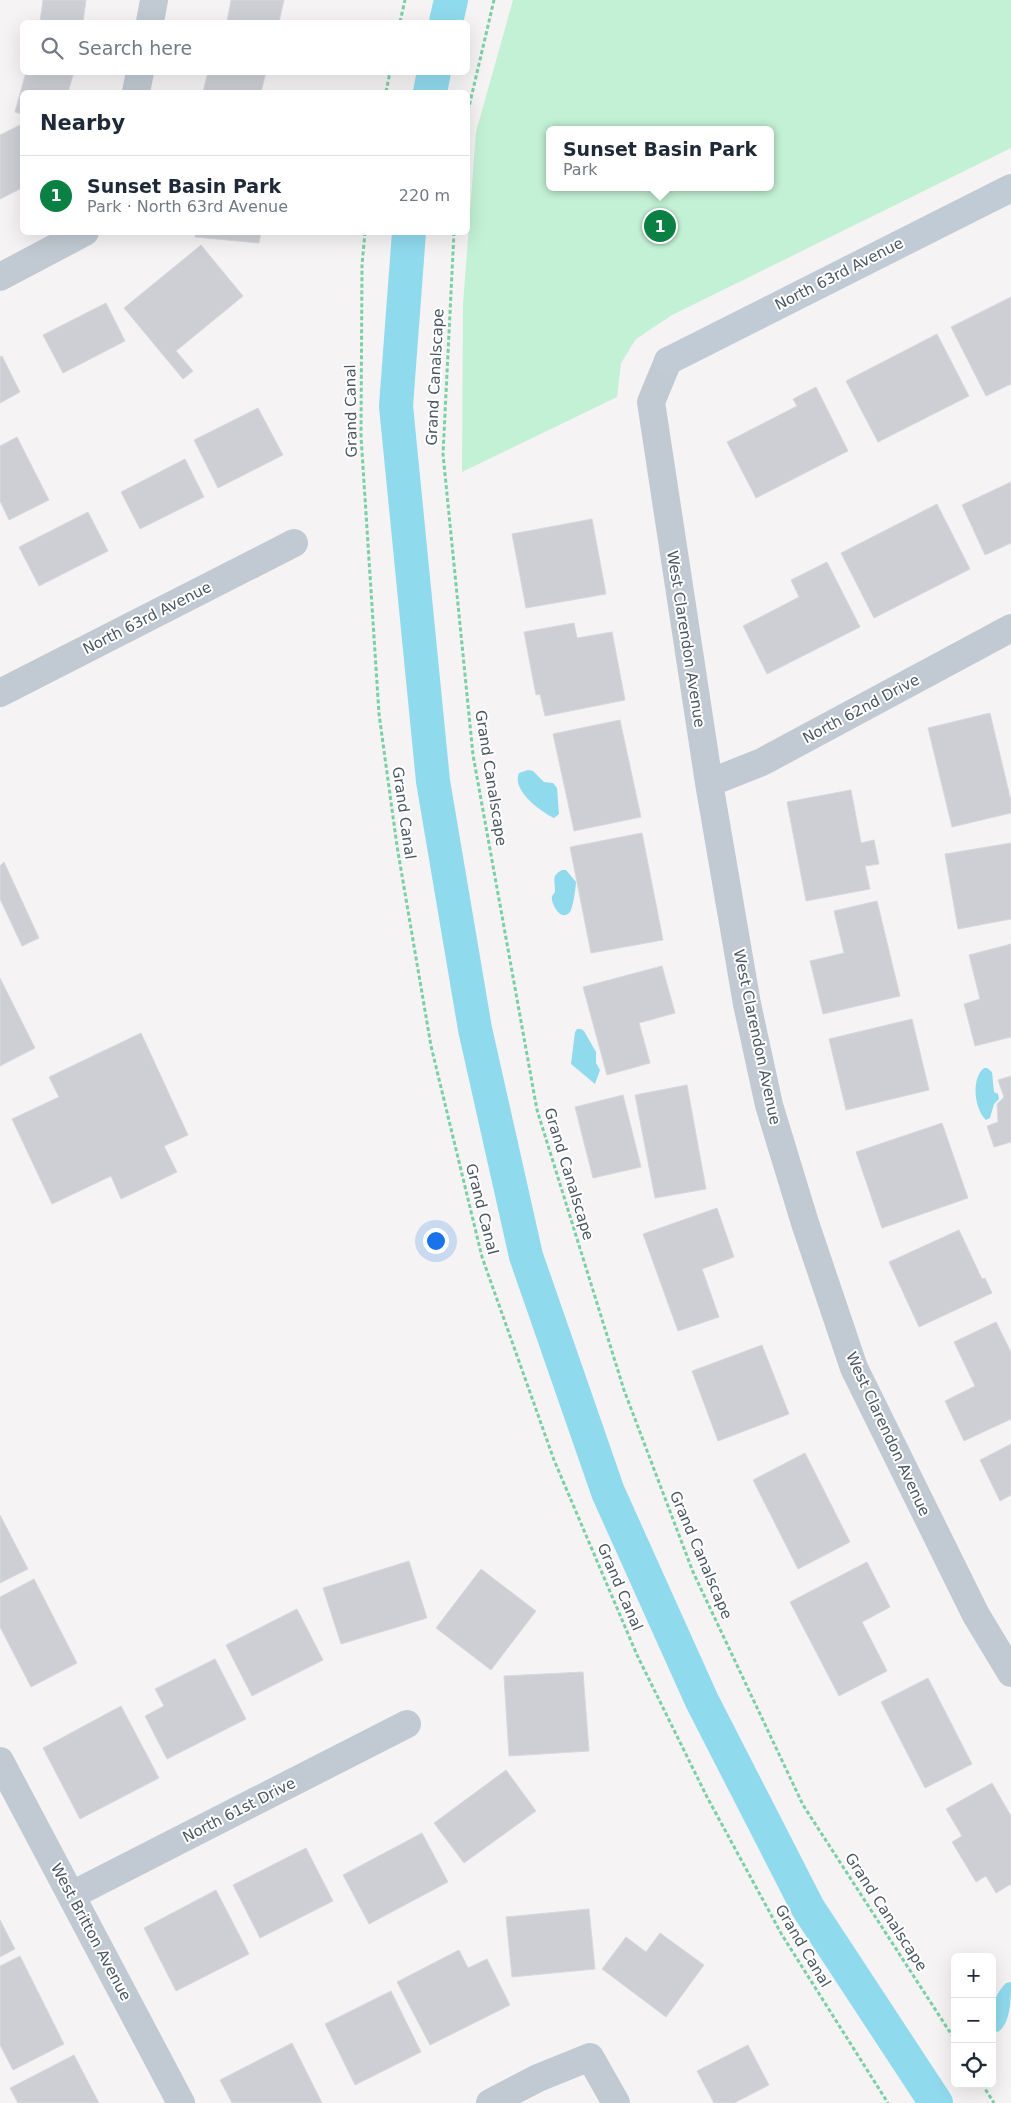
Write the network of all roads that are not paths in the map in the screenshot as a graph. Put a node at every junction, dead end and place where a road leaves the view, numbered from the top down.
1 (154, 0) edge
2 (150, 20) edge
3 (139, 75) edge
4 (136, 90) edge
5 (1011, 188) edge
6 (79, 235) edge
7 (0, 277) edge
8 (668, 361) joint
9 (294, 543) dead end
10 (1011, 628) edge
11 (3, 683) edge
12 (709, 783) junction
13 (1011, 1673) edge
14 (407, 1724) dead end
15 (0, 1761) edge
16 (72, 1895) junction
17 (181, 2103) edge
18 (490, 2103) edge
19 (616, 2103) edge

1 - 2 street
3 - 4 street
5 - 8 street, North 63rd Avenue
6 - 7 street
8 - 12 street, West Clarendon Avenue
9 - 11 street, North 63rd Avenue
10 - 12 street, North 62nd Drive
12 - 13 street, West Clarendon Avenue
14 - 16 street, North 61st Drive
15 - 16 street, West Britton Avenue
16 - 17 street, West Britton Avenue
18 - 19 street

